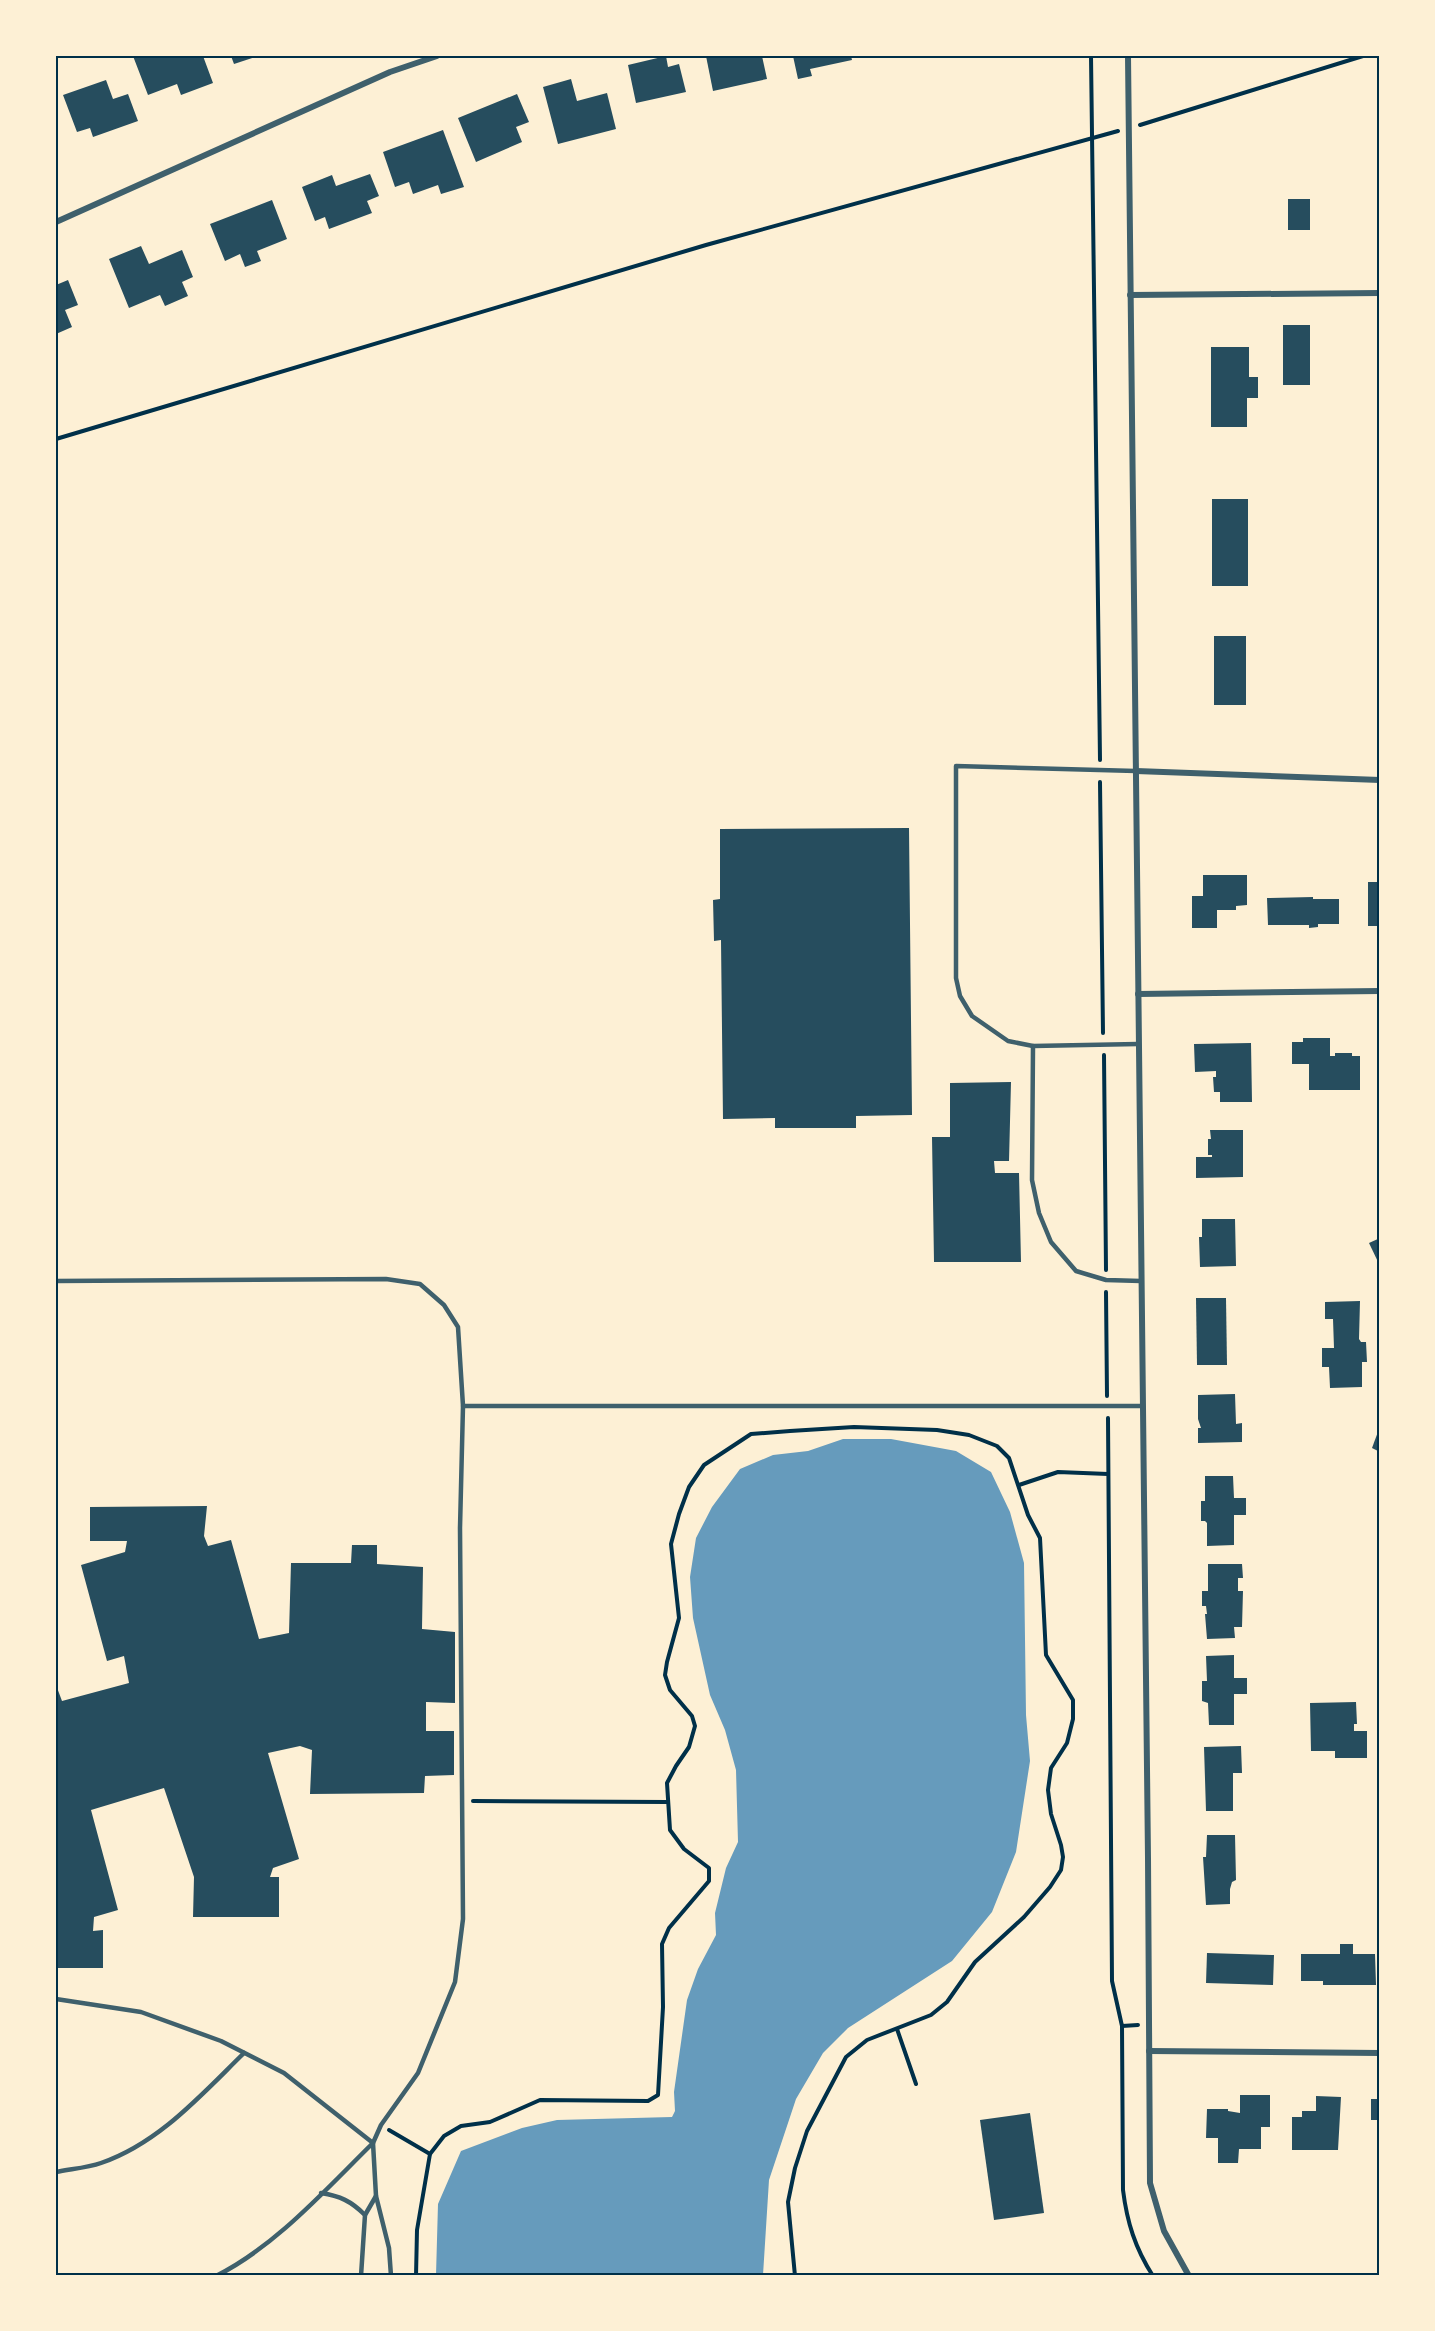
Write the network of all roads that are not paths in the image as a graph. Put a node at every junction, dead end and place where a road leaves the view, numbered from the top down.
1 (437, 56) edge
2 (1128, 56) edge
3 (56, 222) edge
4 (1380, 293) edge
5 (1130, 295) junction
6 (1136, 771) junction
7 (1380, 780) edge
8 (1380, 991) edge
9 (1138, 994) junction
10 (1138, 1044) junction
11 (1034, 1046) junction
12 (56, 1281) edge
13 (1141, 1281) junction
14 (463, 1406) junction
15 (1143, 1406) junction
16 (56, 1999) edge
17 (1149, 2051) junction
18 (244, 2053) junction
19 (1380, 2053) edge
20 (373, 2143) junction
21 (56, 2172) edge
22 (321, 2193) junction
23 (376, 2196) junction
24 (365, 2215) junction
25 (216, 2276) edge
26 (361, 2276) edge
27 (391, 2276) edge
28 (1189, 2276) edge

1 - 3 street
2 - 5 street
4 - 5 street
5 - 6 street
6 - 7 street
6 - 9 street
6 - 11 lane
8 - 9 street
9 - 10 street
10 - 11 lane
10 - 13 street
11 - 13 lane
12 - 14 lane
13 - 15 street
14 - 15 lane
14 - 20 lane
15 - 17 street
16 - 18 lane
17 - 19 street
17 - 28 street
18 - 20 lane
18 - 21 lane
20 - 22 lane
20 - 23 lane
22 - 24 lane
22 - 25 lane
23 - 24 lane
23 - 27 lane
24 - 26 lane

